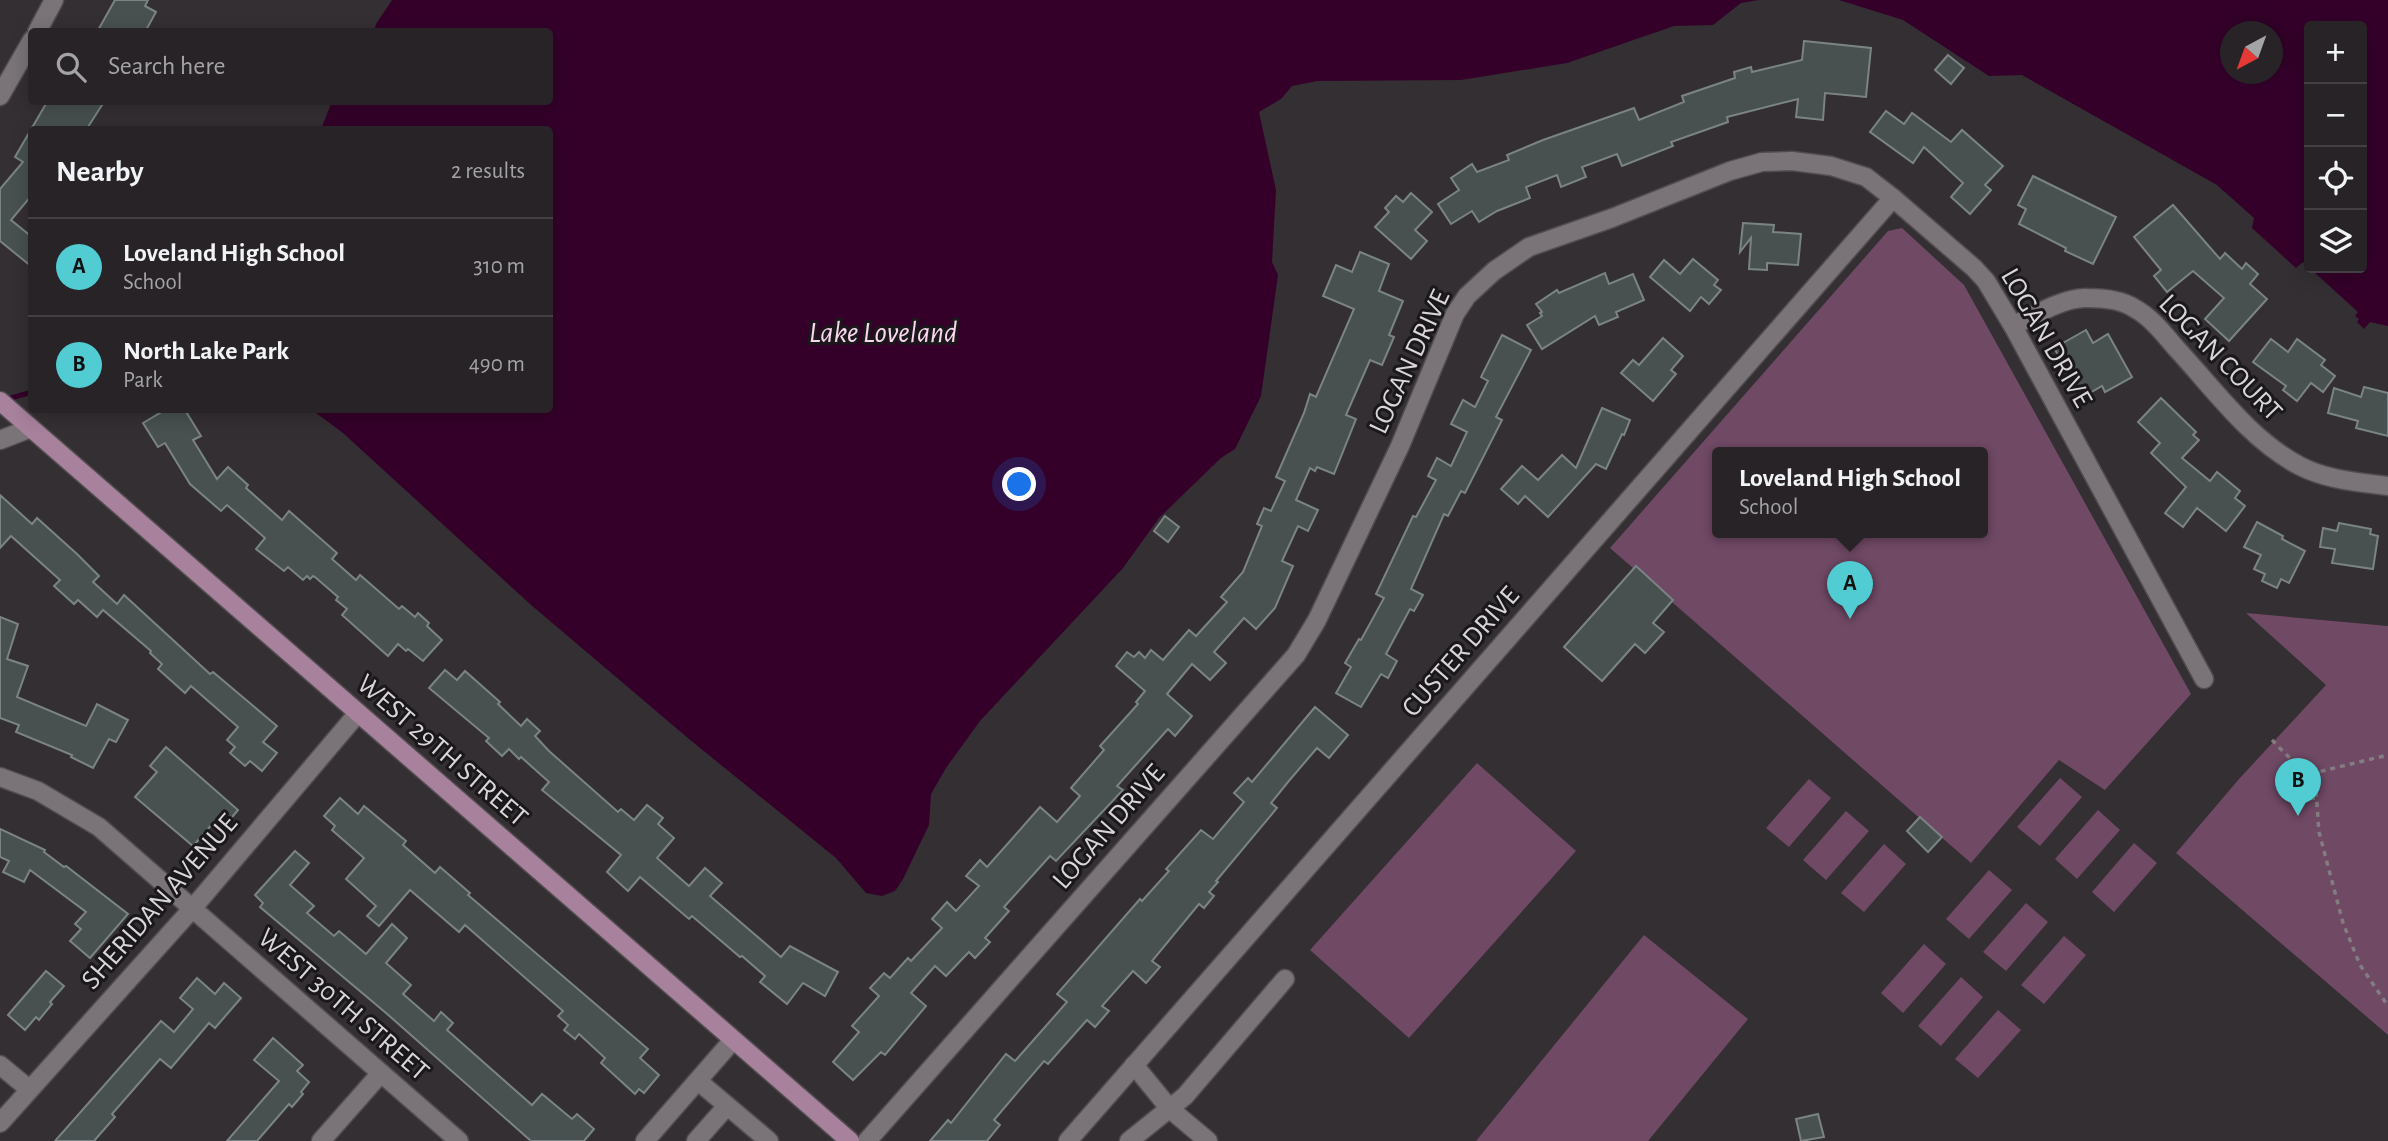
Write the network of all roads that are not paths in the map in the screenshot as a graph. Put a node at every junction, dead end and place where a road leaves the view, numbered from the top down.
1 (54, 0) edge
2 (39, 28) edge
3 (28, 47) edge
4 (0, 96) edge
5 (1893, 198) junction
6 (2012, 326) junction
7 (0, 401) edge
8 (31, 428) junction
9 (0, 440) edge
10 (2388, 486) edge
11 (2204, 679) dead end
12 (358, 713) junction
13 (0, 777) edge
14 (192, 909) junction
15 (1284, 979) dead end
16 (733, 1040) junction
17 (0, 1065) edge
18 (1134, 1065) junction
19 (381, 1073) junction
20 (698, 1081) junction
21 (29, 1089) junction
22 (727, 1106) junction
23 (1170, 1109) junction
24 (0, 1123) edge
25 (321, 1141) edge
26 (459, 1141) edge
27 (645, 1141) edge
28 (696, 1141) edge
29 (769, 1141) edge
30 (850, 1141) edge
31 (867, 1141) edge
32 (1068, 1141) edge
33 (1129, 1141) edge
34 (1208, 1141) edge

1 - 2 street
3 - 4 street
5 - 6 street, LOGAN DRIVE
5 - 18 street, CUSTER DRIVE
5 - 31 street, LOGAN DRIVE
6 - 10 street, LOGAN COURT
6 - 11 street, LOGAN DRIVE
7 - 8 main road, WEST 29TH STREET
8 - 9 street
8 - 12 main road, WEST 29TH STREET
12 - 14 street, SHERIDAN AVENUE
12 - 16 main road, WEST 29TH STREET
13 - 14 street, WEST 30TH STREET
14 - 19 street, WEST 30TH STREET
14 - 21 street, SHERIDAN AVENUE
15 - 23 street
16 - 20 street
16 - 30 main road, WEST 29TH STREET
17 - 21 street
18 - 23 street
18 - 32 street, CUSTER DRIVE
19 - 25 street
19 - 26 street, WEST 30TH STREET
20 - 22 street
20 - 27 street
21 - 24 street, SHERIDAN AVENUE
22 - 28 street
22 - 29 street
23 - 33 street
23 - 34 street

